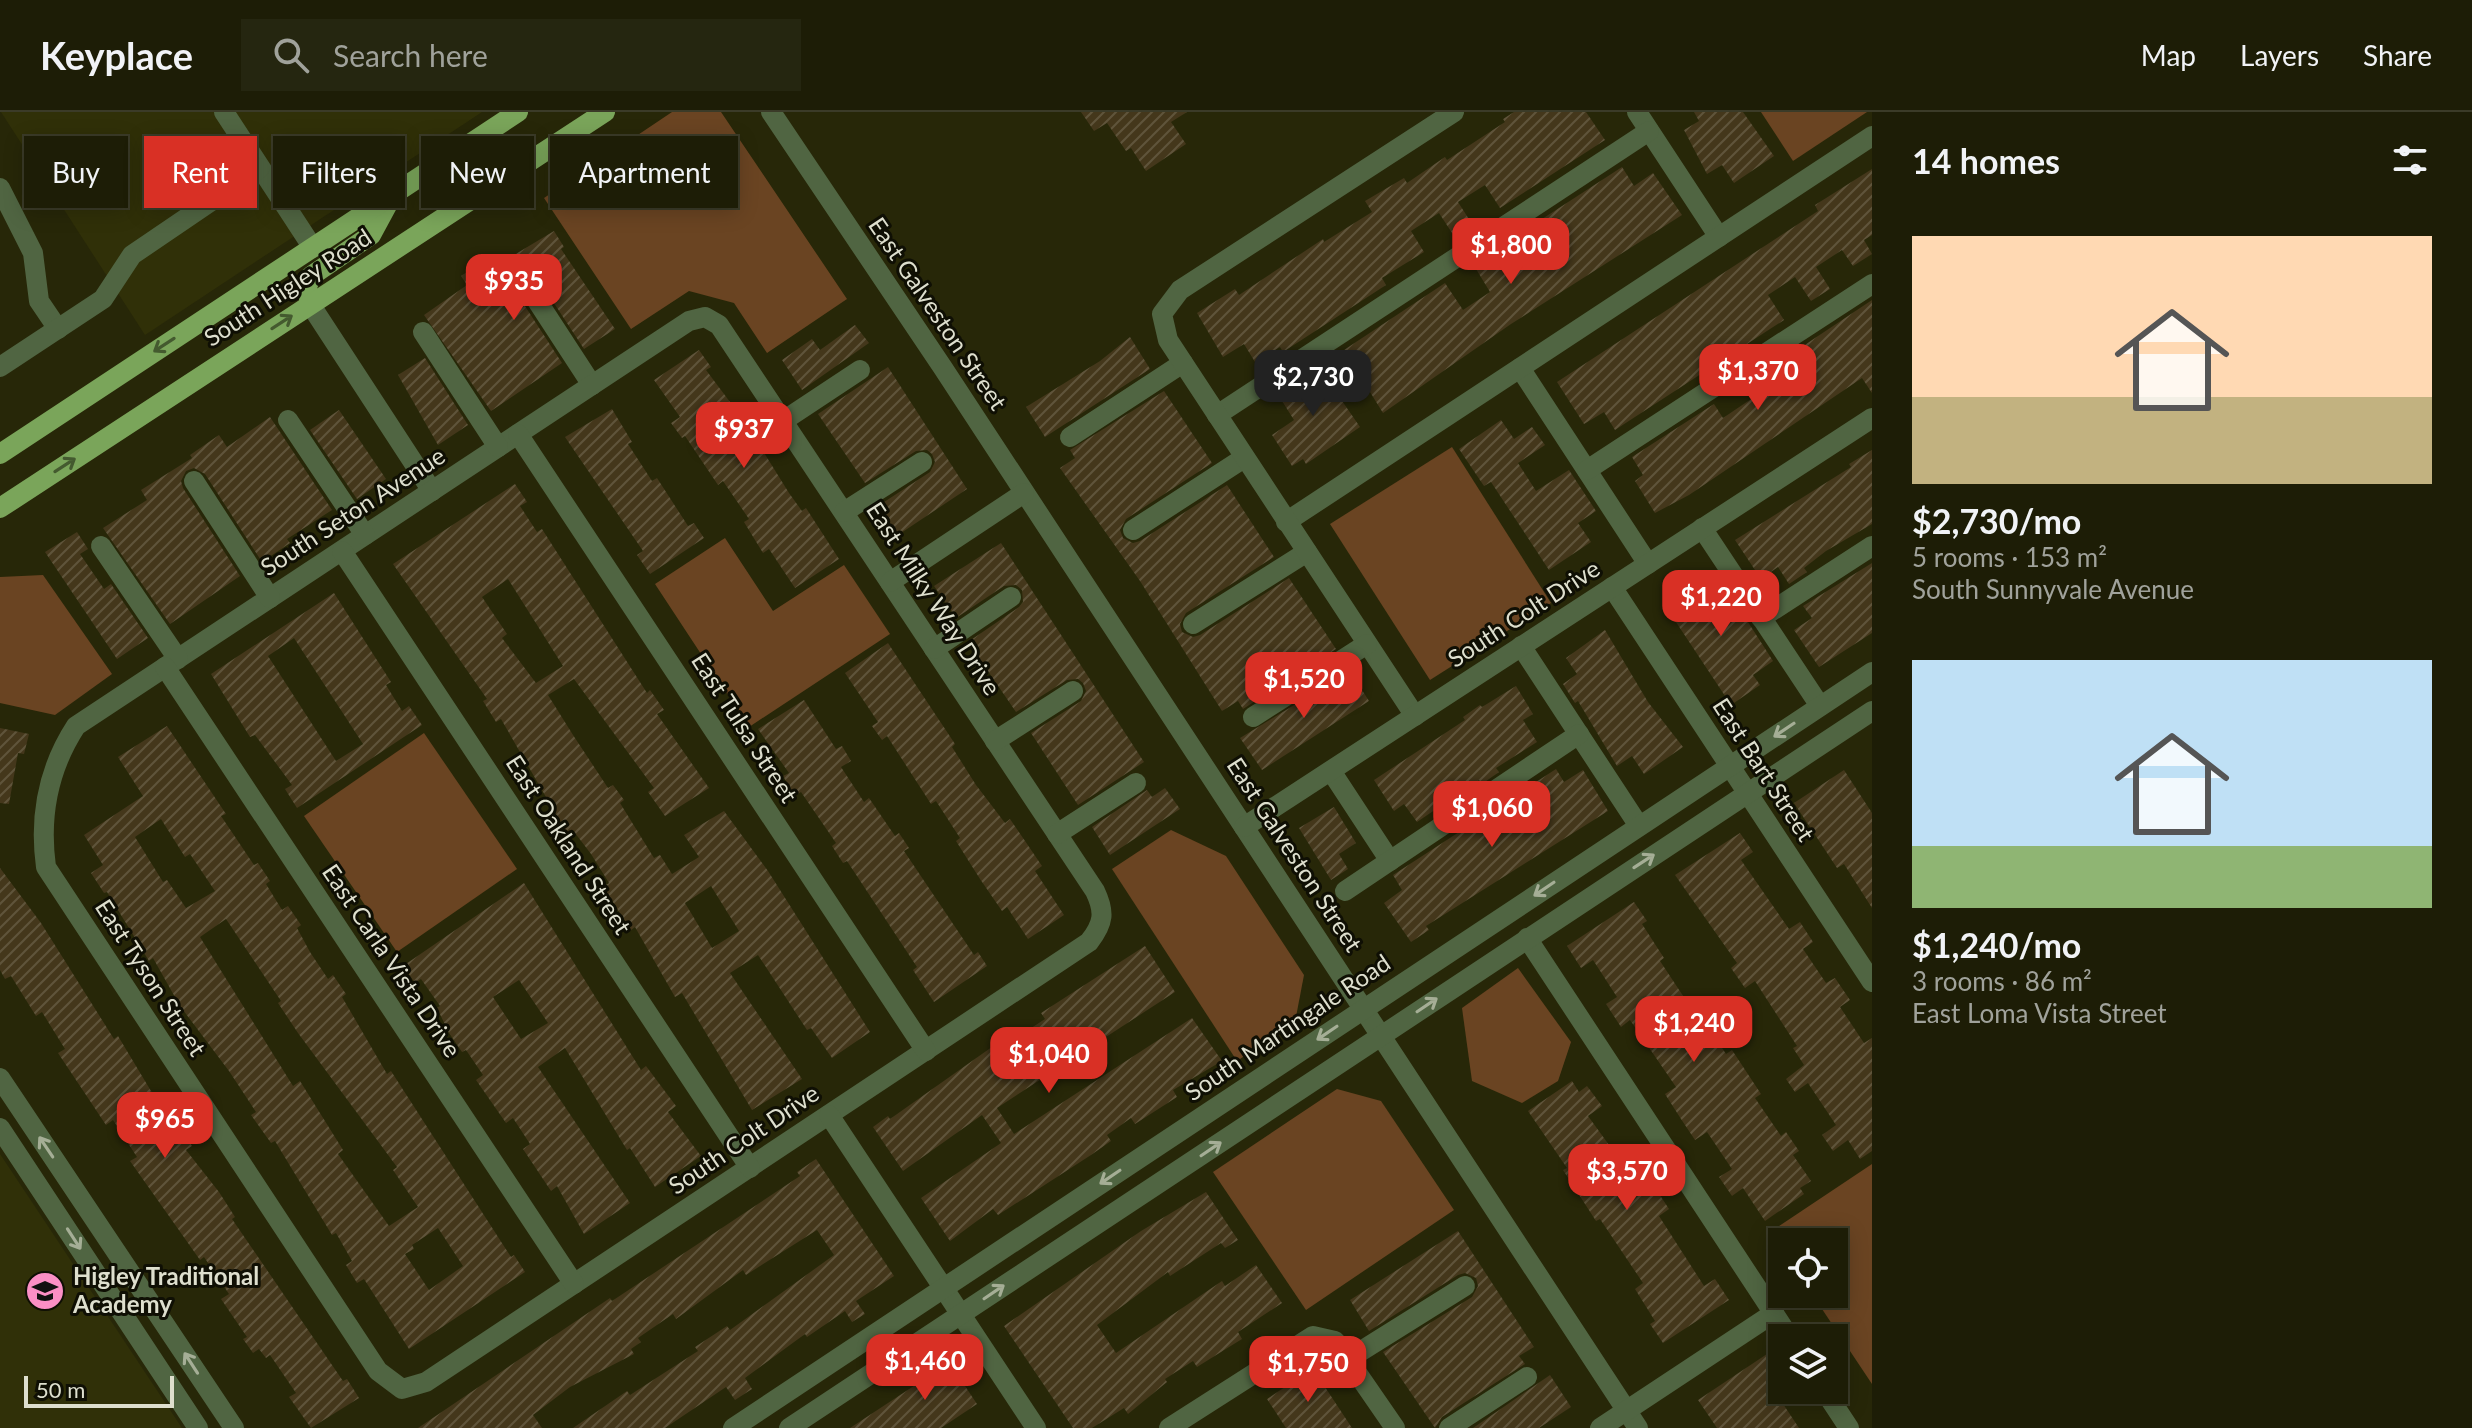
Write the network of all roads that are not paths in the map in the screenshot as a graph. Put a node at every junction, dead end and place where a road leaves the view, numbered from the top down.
1 (224, 112) edge
2 (518, 112) edge
3 (605, 112) edge
4 (771, 112) edge
5 (1454, 112) edge
6 (1637, 112) edge
7 (1649, 131) junction
8 (1872, 136) edge
9 (260, 168) junction
10 (405, 186) edge
11 (0, 188) edge
12 (372, 208) edge
13 (385, 208) edge
14 (1719, 237) junction
15 (313, 248) junction
16 (517, 270) dead end
17 (1872, 284) edge
18 (310, 304) junction
19 (705, 317) joint
20 (58, 329) junction
21 (423, 332) dead end
22 (1183, 363) junction
23 (0, 367) edge
24 (1520, 368) junction
25 (860, 370) dead end
26 (592, 385) junction
27 (1217, 415) junction
28 (1872, 418) edge
29 (288, 420) dead end
30 (783, 421) junction
31 (518, 434) junction
32 (1070, 437) dead end
33 (498, 447) junction
34 (0, 454) edge
35 (1244, 458) junction
36 (922, 462) dead end
37 (1587, 470) junction
38 (194, 481) dead end
39 (432, 491) junction
40 (1024, 493) junction
41 (0, 508) edge
42 (844, 512) junction
43 (1286, 522) junction
44 (1702, 528) junction
45 (1133, 530) dead end
46 (365, 535) junction
47 (101, 546) dead end
48 (1872, 546) edge
49 (342, 551) junction
50 (1307, 552) junction
51 (1648, 564) junction
52 (890, 582) junction
53 (1612, 587) junction
54 (1011, 597) dead end
55 (270, 598) junction
56 (1761, 618) junction
57 (1193, 624) dead end
58 (1367, 644) junction
59 (1521, 646) junction
60 (934, 649) junction
61 (172, 663) junction
62 (1872, 672) edge
63 (1073, 691) dead end
64 (1820, 706) junction
65 (1872, 711) edge
66 (1415, 716) junction
67 (1253, 717) dead end
68 (1579, 734) junction
69 (995, 741) junction
70 (1729, 766) junction
71 (1331, 771) junction
72 (51, 774) joint
73 (1136, 783) dead end
74 (1748, 794) junction
75 (1639, 826) junction
76 (1244, 827) junction
77 (1057, 834) junction
78 (1390, 861) junction
79 (1345, 891) dead end
80 (1103, 919) joint
81 (1527, 938) junction
82 (1872, 982) edge
83 (1364, 1008) junction
84 (1383, 1035) junction
85 (926, 1051) junction
86 (0, 1078) edge
87 (829, 1115) junction
88 (0, 1128) edge
89 (750, 1168) junction
90 (132, 1274) junction
91 (574, 1284) junction
92 (1465, 1286) dead end
93 (944, 1288) junction
94 (107, 1289) junction
95 (1774, 1313) junction
96 (961, 1314) junction
97 (1781, 1324) edge
98 (1350, 1358) junction
99 (1527, 1377) dead end
100 (402, 1389) joint
101 (1833, 1404) edge
102 (1626, 1410) junction
103 (228, 1426) edge
104 (198, 1428) edge
105 (733, 1428) edge
106 (789, 1428) edge
107 (1036, 1428) edge
108 (1169, 1428) edge
109 (1395, 1428) edge
110 (1449, 1428) edge
111 (1600, 1428) edge
112 (1638, 1428) edge
113 (1849, 1428) edge

1 - 9 street
2 - 10 main road, South Higley Road
3 - 18 main road, South Higley Road
4 - 40 street, East Galveston Street
5 - 22 street
6 - 7 street
7 - 14 street
7 - 27 street
8 - 14 street
9 - 15 street
9 - 20 street
11 - 20 street
12 - 15 main road, South Higley Road
13 - 18 main road
14 - 24 street
15 -> 34 main road, South Higley Road
16 - 26 street
17 - 37 street
18 - 39 street
41 -> 18 main road, South Higley Road
19 - 26 street, South Seton Avenue
19 - 30 street, East Milky Way Drive
20 - 23 street
21 - 33 street
22 - 27 street
22 - 32 street
24 - 37 street
24 - 43 street
25 - 30 street
26 - 31 street, South Seton Avenue
27 - 35 street
28 - 44 street, South Colt Drive
29 - 46 street
30 - 42 street, East Milky Way Drive
31 - 33 street, South Seton Avenue
31 - 85 street, East Tulsa Street
33 - 39 street, South Seton Avenue
35 - 43 street
35 - 45 street
36 - 42 street
37 - 51 street
38 - 55 street
39 - 46 street, South Seton Avenue
40 - 52 street
40 - 76 street, East Galveston Street
42 - 52 street, East Milky Way Drive
43 - 50 street
44 - 51 street, South Colt Drive
44 - 56 street
46 - 49 street, South Seton Avenue
47 - 61 street, East Carla Vista Drive
48 - 56 street
49 - 55 street, South Seton Avenue
49 - 89 street, East Oakland Street
50 - 57 street
50 - 58 street
51 - 53 street, South Colt Drive
52 - 60 street, East Milky Way Drive
53 - 59 street, South Colt Drive
53 - 70 street, East Bart Street
54 - 60 street
55 - 61 street, South Seton Avenue
56 - 64 street
58 - 66 street
58 - 67 street
59 - 66 street, South Colt Drive
59 - 68 street
60 - 69 street, East Milky Way Drive
61 - 72 street, South Seton Avenue
61 - 91 street, East Carla Vista Drive
62 - 64 street, South Martingale Road
63 - 69 street
64 -> 70 street, South Martingale Road
65 - 74 street
66 - 71 street, South Colt Drive
68 - 75 street
68 - 78 street
69 - 77 street, East Milky Way Drive
70 - 74 street, East Bart Street
70 - 75 street, South Martingale Road
71 - 76 street, South Colt Drive
71 - 78 street
72 - 100 street, East Tyson Street
73 - 77 street
81 -> 74 street
74 - 82 street, East Bart Street
75 -> 83 street, South Martingale Road
76 - 83 street, East Galveston Street
77 - 80 street, East Milky Way Drive
78 - 79 street
80 - 85 street, South Colt Drive
84 -> 81 street
81 - 95 street
83 - 84 street, East Galveston Street
83 -> 93 street, South Martingale Road
96 -> 84 street
84 - 102 street, East Galveston Street
85 - 87 street, South Colt Drive
90 -> 86 street
87 - 89 street, South Colt Drive
87 - 93 street
88 -> 94 street
89 - 91 street, South Colt Drive
90 - 94 street
103 -> 90 street
91 - 100 street, South Colt Drive
92 - 98 street
93 - 96 street
93 - 105 street, South Martingale Road
94 - 104 street
95 - 97 street
95 - 102 street
96 - 106 street
96 - 107 street
98 - 108 street
98 - 109 street
99 - 110 street
101 - 113 street
102 - 111 street
102 - 112 street, East Galveston Street

